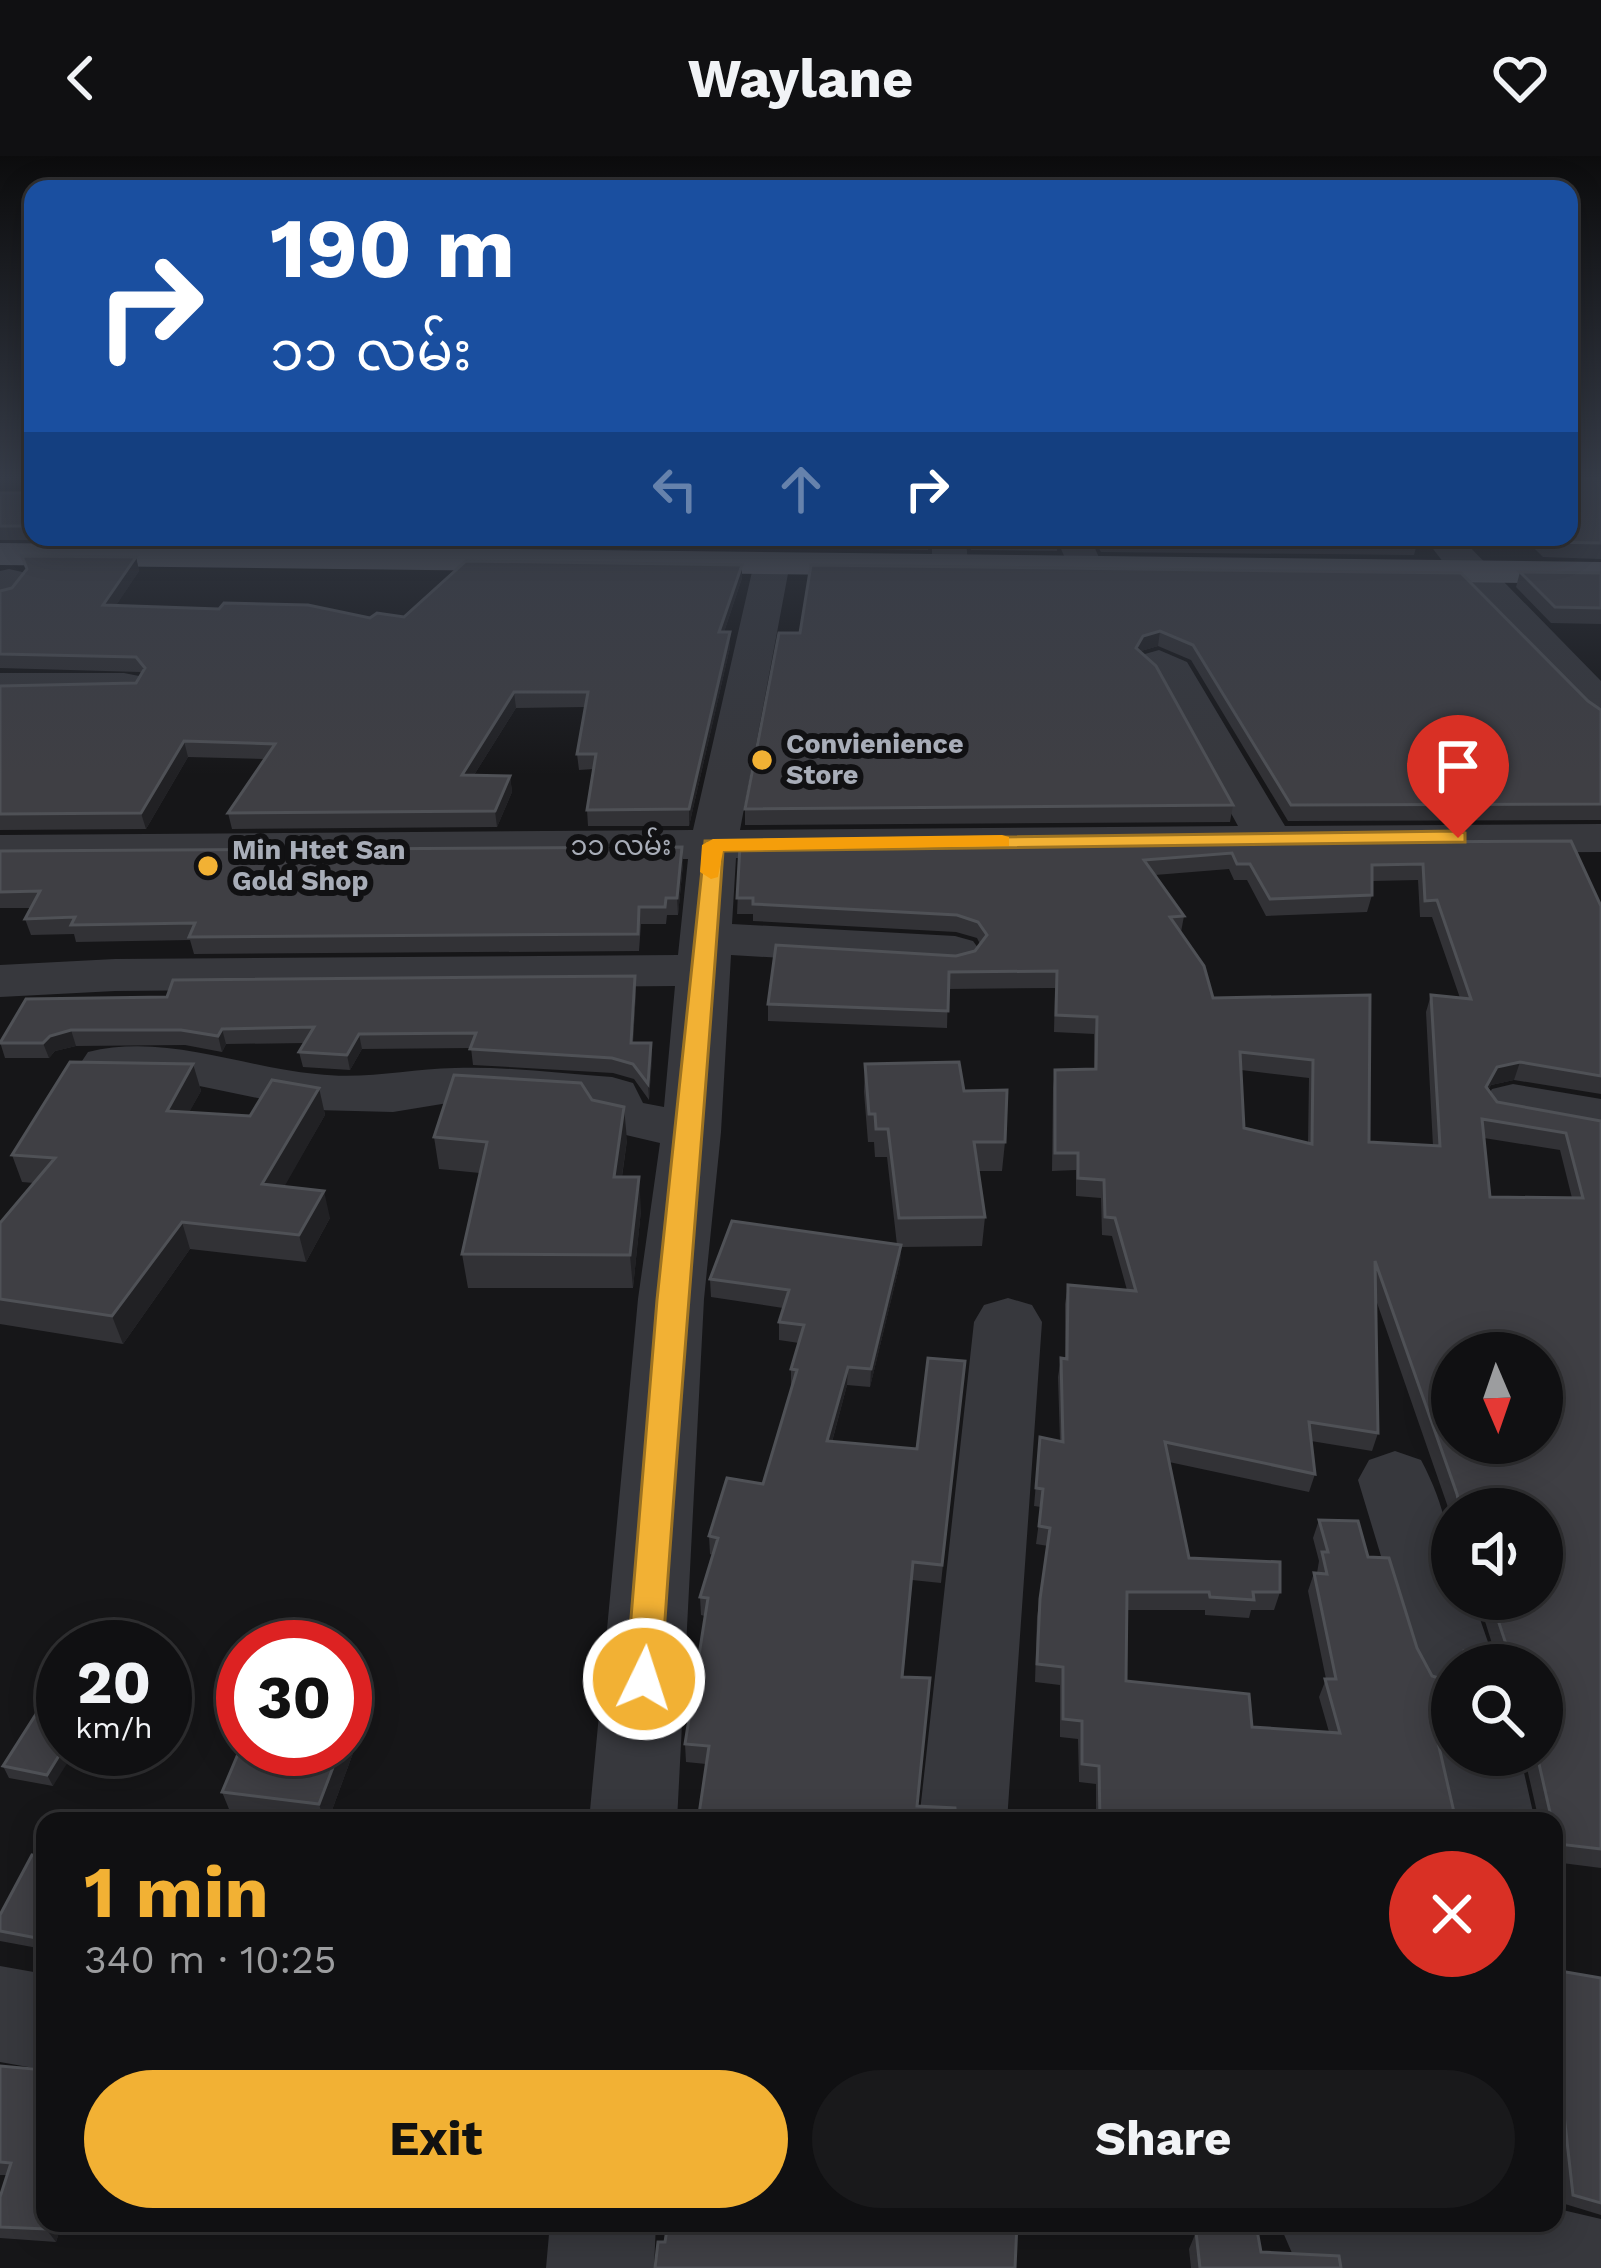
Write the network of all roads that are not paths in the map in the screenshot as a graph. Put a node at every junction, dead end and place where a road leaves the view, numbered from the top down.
1 (769, 578) edge
2 (1476, 578) edge
3 (1159, 662) edge
4 (0, 685) edge
5 (124, 686) edge
6 (1601, 704) edge
7 (1268, 838) junction
8 (1601, 838) edge
9 (713, 845) junction
10 (0, 849) edge
11 (955, 952) edge
12 (705, 954) junction
13 (0, 980) edge
14 (76, 1067) edge
15 (1513, 1102) edge
16 (1601, 1117) edge
17 (691, 1132) junction
18 (1009, 1322) dead end
19 (1395, 1480) dead end
20 (1448, 1644) edge
21 (1481, 1776) edge
22 (634, 1812) edge
23 (964, 1812) edge
24 (1488, 1812) edge
25 (0, 2014) edge
26 (36, 2020) edge
27 (602, 2232) edge
28 (1407, 2232) edge
29 (1539, 2248) edge
30 (599, 2268) edge

1 - 9 street
2 - 6 street
3 - 7 street
4 - 5 street
7 - 8 street, ၁၁ လမ်း
7 - 9 street, ၁၁ လမ်း
9 - 10 street, ၁၁ လမ်း
9 - 12 street
11 - 12 street
12 - 13 street
12 - 17 street
14 - 17 street
15 - 16 street
17 - 22 street
18 - 23 street
19 - 20 street
21 - 24 street
25 - 26 street
27 - 30 street
28 - 29 street

